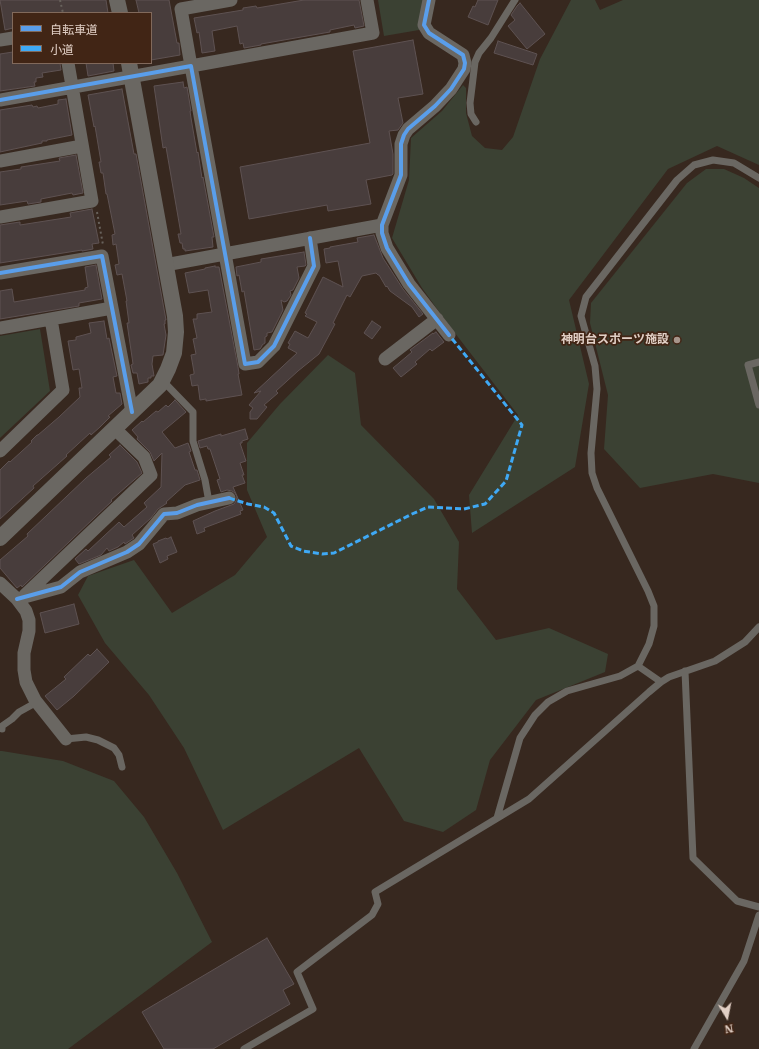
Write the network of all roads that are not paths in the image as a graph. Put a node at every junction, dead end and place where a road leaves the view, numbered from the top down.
1 (117, 0) edge
2 (231, 0) edge
3 (367, 0) edge
4 (430, 0) edge
5 (514, 0) edge
6 (120, 12) edge
7 (12, 38) edge
8 (0, 40) edge
9 (68, 64) edge
10 (191, 66) junction
11 (130, 70) edge
12 (72, 88) junction
13 (0, 100) edge
14 (476, 122) dead end
15 (82, 146) junction
16 (0, 161) edge
17 (759, 178) edge
18 (0, 217) edge
19 (382, 225) junction
20 (310, 238) junction
21 (224, 254) junction
22 (165, 265) junction
23 (0, 273) edge
24 (112, 308) junction
25 (437, 318) junction
26 (51, 319) junction
27 (0, 328) edge
28 (449, 335) dead end
29 (385, 359) dead end
30 (759, 362) edge
31 (162, 380) junction
32 (759, 404) edge
33 (132, 412) junction
34 (114, 428) junction
35 (0, 451) edge
36 (228, 498) dead end
37 (209, 502) junction
38 (0, 538) edge
39 (0, 583) edge
40 (20, 598) junction
41 (759, 627) edge
42 (638, 666) junction
43 (685, 671) junction
44 (661, 682) junction
45 (37, 702) junction
46 (2, 729) dead end
47 (66, 739) joint
48 (122, 767) dead end
49 (498, 818) junction
50 (759, 907) edge
51 (759, 915) edge
52 (244, 1049) edge
53 (694, 1049) edge

1 - 6 street
2 - 10 street
3 - 10 street
4 - 19 street
5 - 14 lane
7 - 8 street
9 - 12 street
10 - 11 street
10 - 21 street
11 - 12 street
11 - 22 street
12 - 13 street
12 - 15 street
15 - 16 street
15 - 18 street
17 - 42 lane
19 - 20 street
19 - 25 street
20 - 21 street
20 - 21 street
21 - 22 street
22 - 31 street
23 - 24 street
24 - 26 street
24 - 33 street
25 - 28 street
25 - 29 street
26 - 27 street
26 - 35 street
30 - 32 lane
31 - 33 street
31 - 37 lane
33 - 34 street
34 - 38 street
34 - 40 street
36 - 37 street
37 - 40 street
39 - 40 street
40 - 45 street
41 - 43 lane
42 - 44 lane
42 - 49 lane
43 - 44 lane
43 - 50 lane
44 - 49 lane
45 - 46 lane
45 - 47 street
47 - 48 lane
49 - 52 lane
51 - 53 lane

